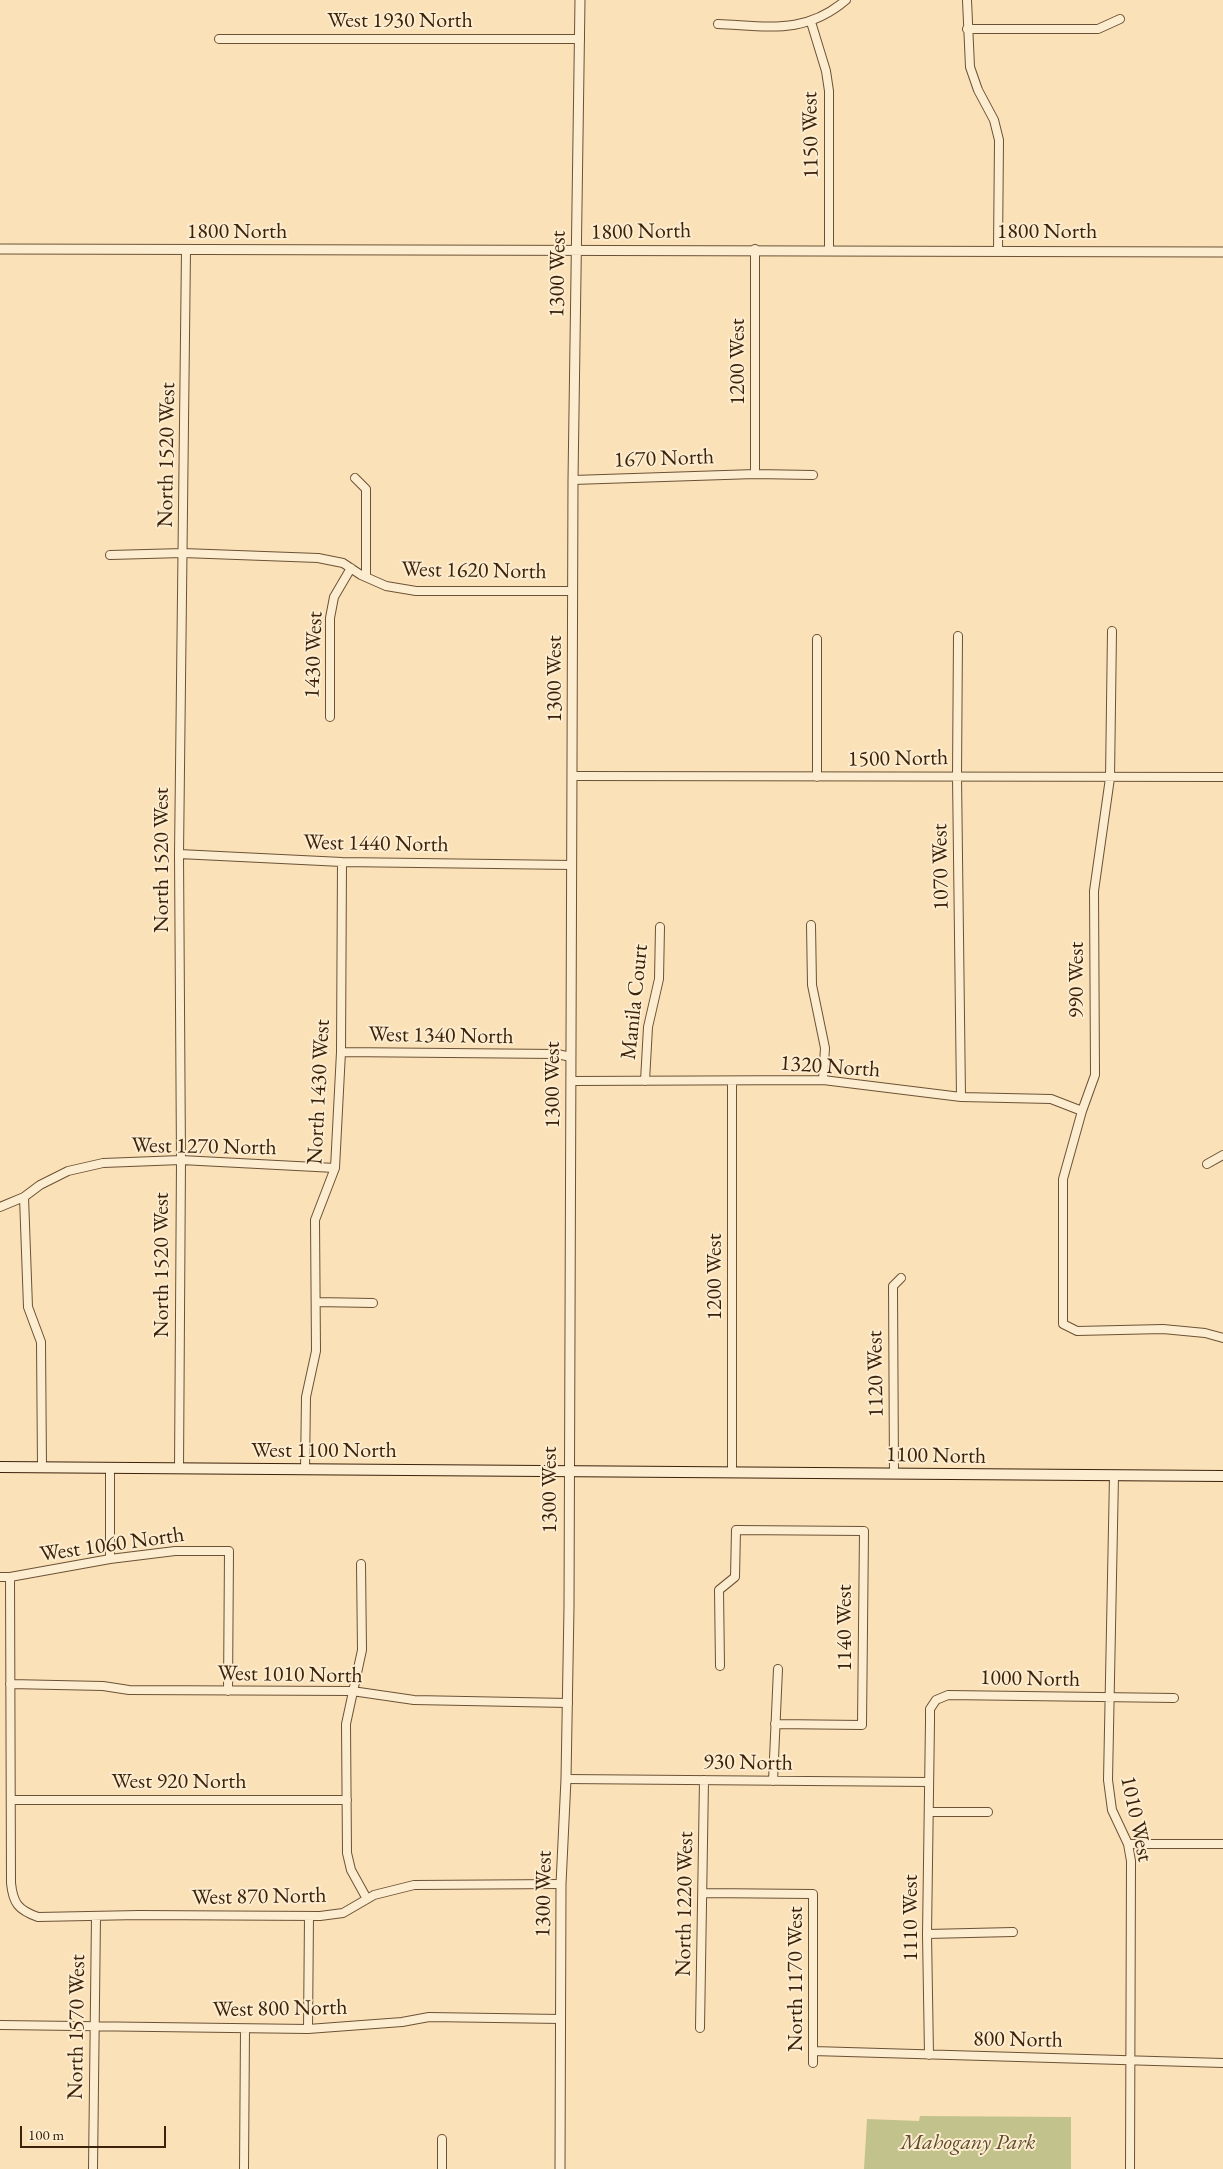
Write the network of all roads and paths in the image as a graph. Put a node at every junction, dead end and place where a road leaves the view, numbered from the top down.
1 (580, 0) edge
2 (846, 0) edge
3 (967, 0) edge
4 (1120, 20) dead end
5 (811, 22) junction
6 (718, 24) dead end
7 (967, 29) junction
8 (580, 38) junction
9 (219, 39) dead end
10 (0, 249) edge
11 (755, 249) junction
12 (186, 250) junction
13 (829, 250) junction
14 (998, 250) junction
15 (577, 251) junction
16 (1223, 252) edge
17 (755, 474) junction
18 (813, 475) dead end
19 (355, 478) dead end
20 (573, 480) junction
21 (183, 553) junction
22 (110, 555) dead end
23 (351, 568) junction
24 (366, 577) junction
25 (573, 591) junction
26 (1112, 631) dead end
27 (958, 636) dead end
28 (817, 639) dead end
29 (330, 717) dead end
30 (573, 776) junction
31 (957, 776) junction
32 (817, 777) junction
33 (1223, 777) edge
34 (1110, 778) junction
35 (179, 854) junction
36 (342, 862) junction
37 (572, 865) junction
38 (811, 926) dead end
39 (660, 928) dead end
40 (341, 1052) junction
41 (571, 1058) junction
42 (823, 1080) junction
43 (572, 1081) junction
44 (645, 1081) junction
45 (732, 1081) junction
46 (961, 1097) junction
47 (1082, 1111) junction
48 (1223, 1155) edge
49 (181, 1160) junction
50 (1207, 1164) dead end
51 (335, 1168) junction
52 (24, 1197) junction
53 (0, 1206) edge
54 (901, 1278) dead end
55 (316, 1302) junction
56 (374, 1303) dead end
57 (1223, 1338) edge
58 (0, 1467) edge
59 (42, 1467) junction
60 (110, 1468) junction
61 (179, 1469) junction
62 (304, 1470) junction
63 (570, 1471) junction
64 (648, 1472) joint
65 (732, 1472) junction
66 (894, 1474) junction
67 (1114, 1476) junction
68 (1223, 1476) edge
69 (110, 1559) junction
70 (361, 1564) dead end
71 (0, 1577) edge
72 (10, 1577) junction
73 (720, 1666) dead end
74 (778, 1669) dead end
75 (10, 1684) junction
76 (228, 1691) junction
77 (352, 1691) junction
78 (1109, 1698) junction
79 (1174, 1698) dead end
80 (568, 1703) junction
81 (775, 1724) junction
82 (929, 1747) joint
83 (566, 1779) junction
84 (704, 1780) junction
85 (773, 1781) junction
86 (929, 1782) junction
87 (11, 1800) junction
88 (347, 1800) junction
89 (929, 1812) junction
90 (988, 1812) dead end
91 (1128, 1844) junction
92 (1223, 1844) edge
93 (562, 1884) junction
94 (704, 1893) junction
95 (367, 1900) junction
96 (96, 1916) junction
97 (309, 1916) junction
98 (1013, 1932) dead end
99 (927, 1934) junction
100 (561, 2019) junction
101 (0, 2025) edge
102 (93, 2026) junction
103 (245, 2028) junction
104 (700, 2028) dead end
105 (308, 2029) junction
106 (813, 2051) junction
107 (929, 2055) junction
108 (1129, 2060) junction
109 (813, 2063) dead end
110 (1223, 2063) edge
111 (442, 2139) dead end
112 (92, 2169) edge
113 (244, 2169) edge
114 (442, 2169) edge
115 (560, 2169) edge
116 (1130, 2169) edge

1 - 8 street, 1300 West
2 - 5 street
3 - 7 street
4 - 7 street
5 - 6 street
5 - 13 street, 1150 West
7 - 14 street
8 - 9 street, West 1930 North
8 - 15 street, 1300 West
10 - 12 street, 1800 North
11 - 13 street, 1800 North
11 - 15 street, 1800 North
11 - 17 street, 1200 West
12 - 15 street, 1800 North
12 - 21 street, North 1520 West
13 - 14 street, 1800 North
14 - 16 street, 1800 North
15 - 20 street, 1300 West
17 - 18 street, 1670 North
17 - 20 street, 1670 North
19 - 24 street
20 - 25 street, 1300 West
21 - 22 street, West 1620 North
21 - 23 street, West 1620 North
21 - 35 street, North 1520 West
23 - 24 street, West 1620 North
23 - 29 street, 1430 West
24 - 25 street, West 1620 North
25 - 30 street, 1300 West
26 - 34 street, 990 West
27 - 31 street, 1070 West
28 - 32 street
30 - 32 street, 1500 North
30 - 37 street, 1300 West
31 - 32 street, 1500 North
31 - 34 street, 1500 North
31 - 46 street, 1070 West
33 - 34 street, 1500 North
34 - 47 street, 990 West
35 - 36 street, West 1440 North
35 - 49 street, North 1520 West
36 - 37 street, West 1440 North
36 - 40 street, North 1430 West
37 - 41 street, 1300 West
38 - 42 street
39 - 44 street, Manila Court
40 - 41 street, West 1340 North
40 - 51 street, North 1430 West
41 - 43 street, 1300 West
42 - 45 street, 1320 North
42 - 46 street, 1320 North
43 - 44 street, 1320 North
43 - 63 street, 1300 West
44 - 45 street, 1320 North
45 - 65 street, 1200 West
46 - 47 street, 1320 North
47 - 57 street, 990 West
48 - 50 street
49 - 51 street, West 1270 North
49 - 52 street, West 1270 North
49 - 61 street, North 1520 West
51 - 55 street, North 1430 West
52 - 53 street, West 1270 North
52 - 59 street
54 - 66 street, 1120 West
55 - 56 street
55 - 62 street, North 1430 West
58 - 59 main road, West 1100 North
59 - 60 main road, West 1100 North
60 - 61 main road, West 1100 North
60 - 69 street
61 - 62 main road, West 1100 North
62 - 63 main road, West 1100 North
63 - 64 main road, West 1100 North
63 - 80 street, 1300 West
64 - 65 main road, 1100 North
65 - 66 main road, 1100 North
66 - 67 main road, 1100 North
67 - 68 main road, 1100 North
67 - 78 street, 1010 West
69 - 72 street, West 1060 North
69 - 76 street, West 1060 North
70 - 77 street
71 - 72 street, West 1060 North
72 - 75 street
73 - 81 street, 1140 West
74 - 81 street
75 - 76 street, West 1010 North
75 - 87 street
76 - 77 street, West 1010 North
77 - 80 street, West 1010 North
77 - 88 street
78 - 79 street, 1000 North
78 - 82 street, 1000 North
78 - 91 street, 1010 West
80 - 83 street, 1300 West
81 - 85 street
82 - 86 street, 1110 West
83 - 84 street, 930 North
83 - 93 street, 1300 West
84 - 85 street, 930 North
84 - 94 street, North 1220 West
85 - 86 street, 930 North
86 - 89 street, 1110 West
87 - 88 street, West 920 North
87 - 96 street, West 870 North
88 - 95 street
89 - 90 street
89 - 99 street, 1110 West
91 - 92 street
91 - 108 street, 1010 West
93 - 95 street, West 870 North
93 - 100 street, 1300 West
94 - 104 street, North 1220 West
94 - 106 street, North 1170 West
95 - 97 street, West 870 North
96 - 97 street, West 870 North
96 - 102 street, North 1570 West
97 - 105 street
98 - 99 street
99 - 107 street, 1110 West
100 - 105 street, West 800 North
100 - 115 street, 1300 West
101 - 102 street, West 800 North
102 - 103 street, West 800 North
102 - 112 street, North 1570 West
103 - 105 street, West 800 North
103 - 113 street
106 - 107 street, 800 North
106 - 109 street, North 1170 West
107 - 108 street, 800 North
108 - 110 street, 800 North
108 - 116 street, 1010 West
111 - 114 street

